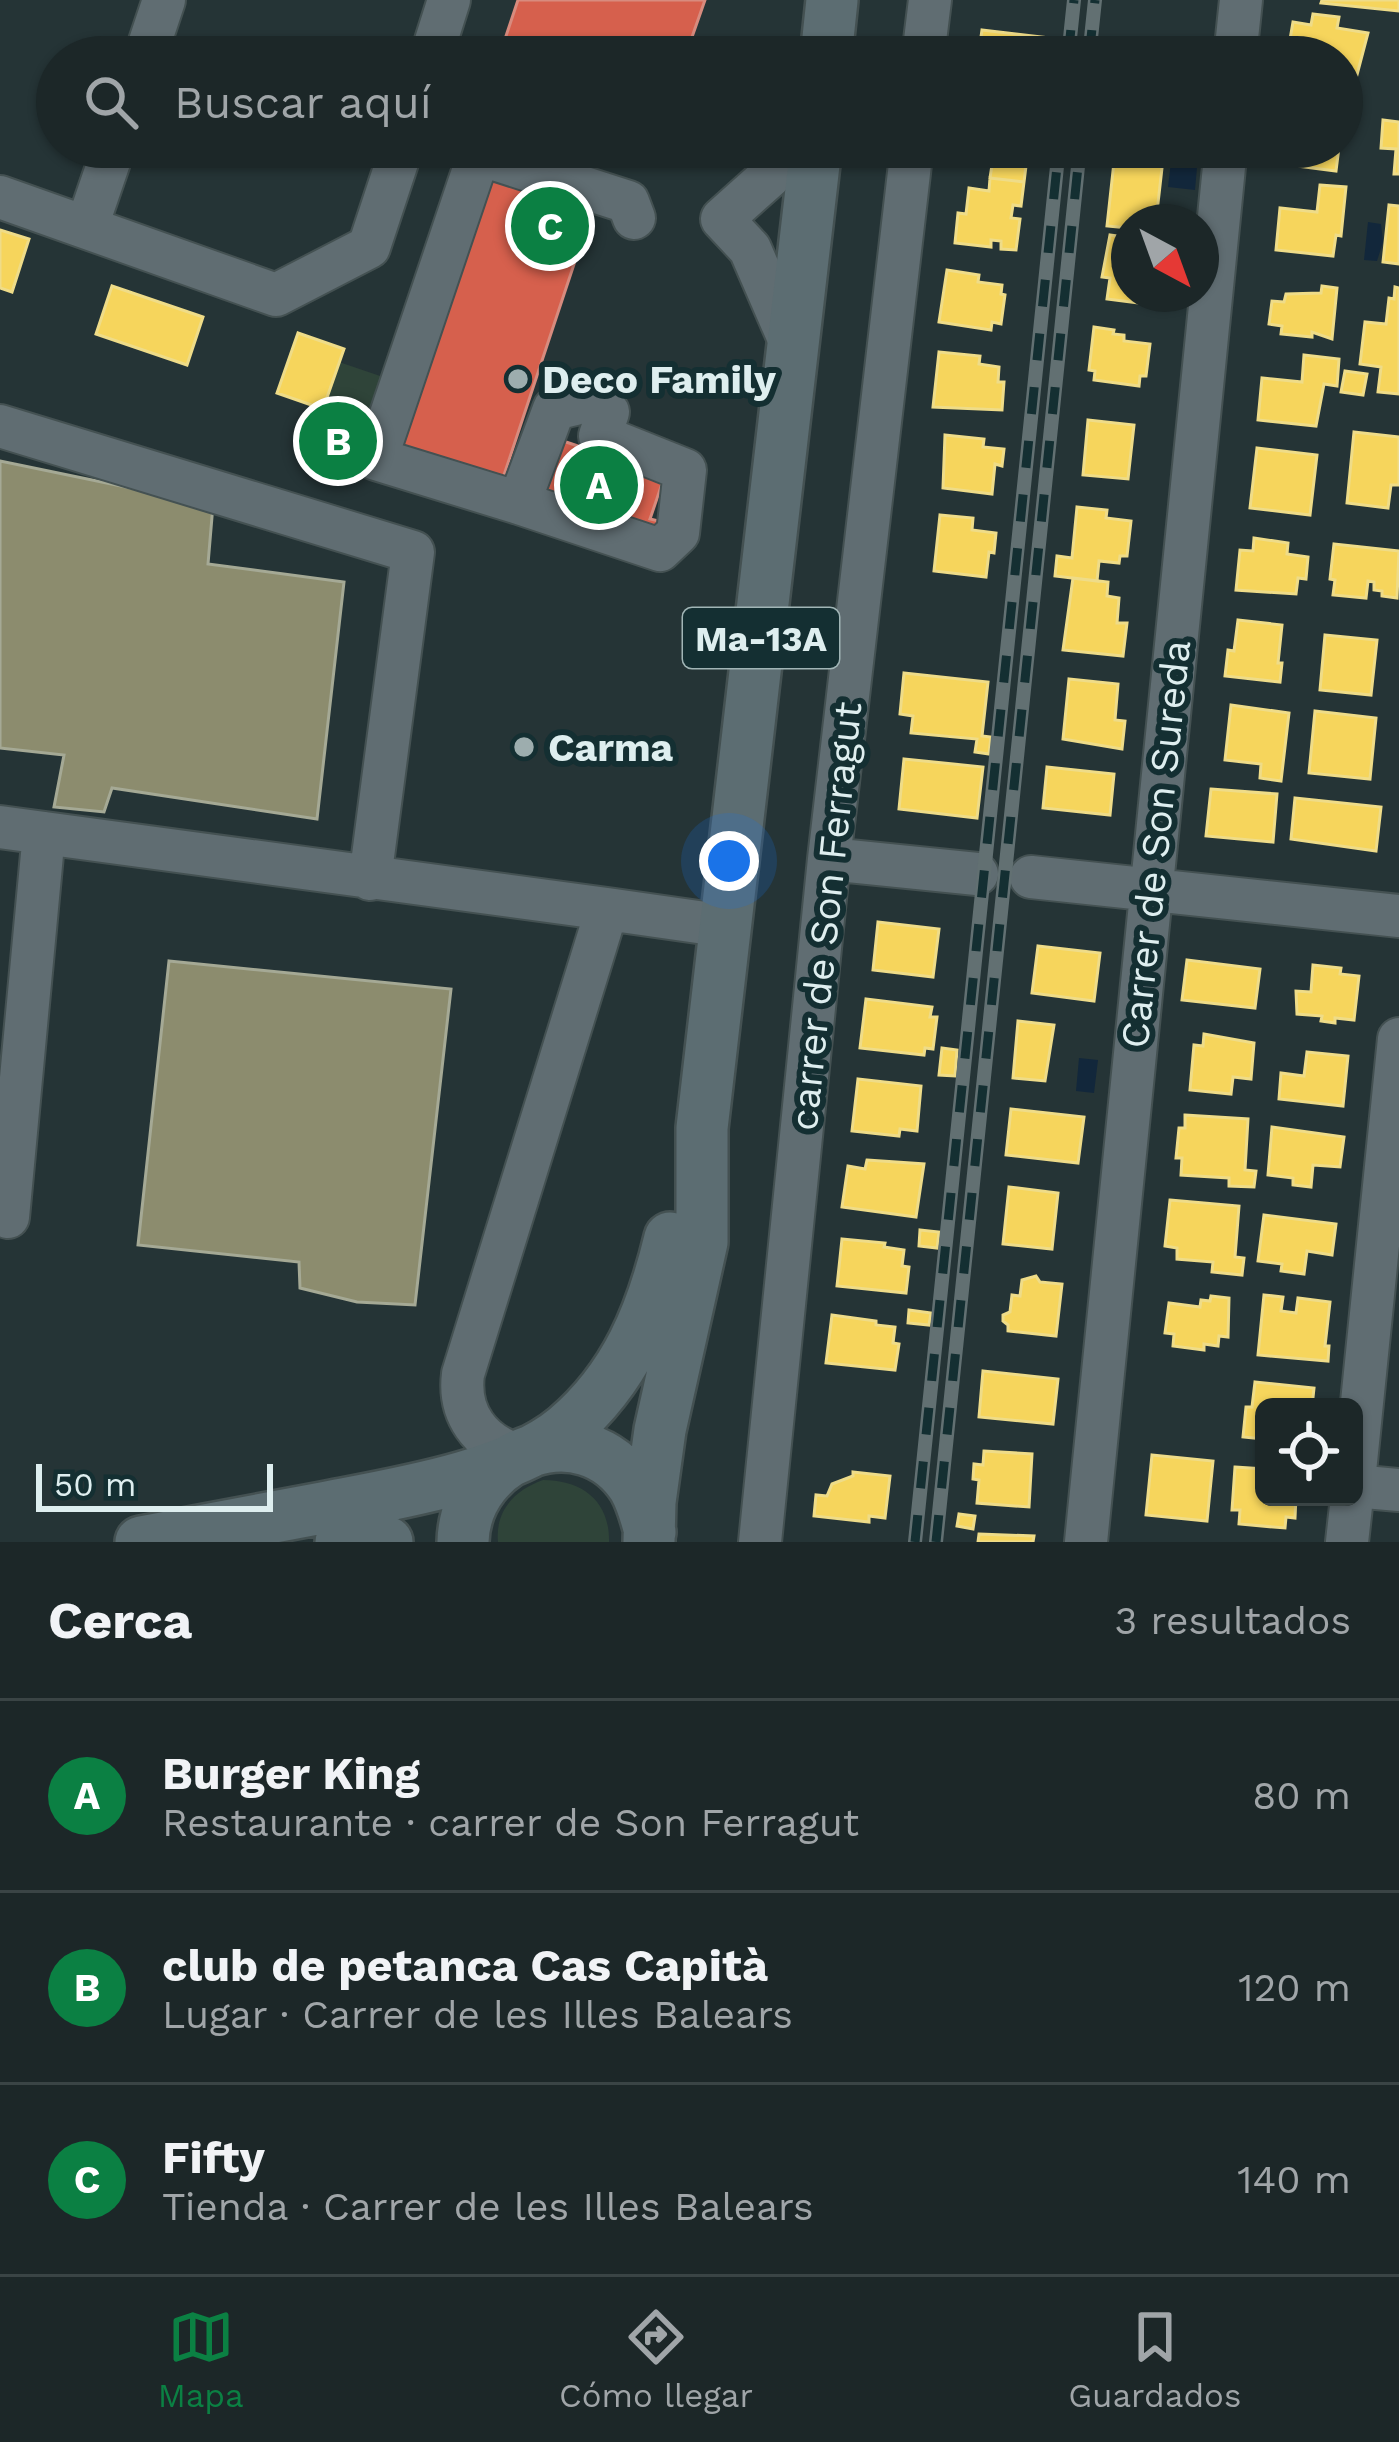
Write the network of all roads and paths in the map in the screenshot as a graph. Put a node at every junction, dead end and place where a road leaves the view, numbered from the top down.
1 (164, 0) edge
2 (449, 0) edge
3 (931, 0) edge
4 (1240, 0) edge
5 (152, 36) edge
6 (438, 36) edge
7 (926, 36) edge
8 (1237, 36) edge
9 (107, 168) edge
10 (395, 168) edge
11 (474, 168) edge
12 (522, 168) edge
13 (771, 168) edge
14 (813, 168) edge
15 (911, 168) edge
16 (1224, 168) edge
17 (0, 197) edge
18 (634, 218) dead end
19 (87, 226) junction
20 (792, 346) junction
21 (0, 426) edge
22 (519, 503) junction
23 (0, 826) edge
24 (44, 833) junction
25 (829, 859) junction
26 (977, 874) dead end
27 (1031, 877) dead end
28 (370, 879) junction
29 (1150, 887) junction
30 (608, 909) junction
31 (1399, 916) edge
32 (726, 926) junction
33 (1399, 1039) edge
34 (702, 1129) junction
35 (8, 1216) dead end
36 (1363, 1398) edge
37 (517, 1455) junction
38 (1363, 1485) edge
39 (1399, 1490) edge
40 (1351, 1506) edge
41 (650, 1537) edge
42 (141, 1542) edge
43 (341, 1542) edge
44 (387, 1542) edge
45 (464, 1542) edge
46 (760, 1542) edge
47 (1086, 1542) edge
48 (1347, 1542) edge

1 - 5 street
2 - 6 street
3 - 7 street
4 - 8 street
9 - 19 street
10 - 19 street
11 - 22 street
12 - 18 street
13 - 20 street
14 - 20 main road, Ma-13A
15 - 25 street, carrer de Son Ferragut
16 - 29 street, Carrer de Son Sureda
17 - 19 street
20 - 32 main road, Ma-13A
21 - 28 street
22 - 22 street
23 - 24 street
24 - 28 street
24 - 35 street
25 - 26 street
25 - 46 street, carrer de Son Ferragut
27 - 29 street
28 - 30 street
29 - 31 street
29 - 47 street, Carrer de Son Sureda
30 - 32 street
30 - 37 street
32 - 34 main road, Ma-13A
33 - 36 street
34 - 37 main road, Ma-13A
34 - 41 main road, Ma-13A
37 - 41 main road, Ma-13A
37 - 42 main road
37 - 45 main road, Ma-13A
38 - 39 street
40 - 48 street
43 - 44 main road

